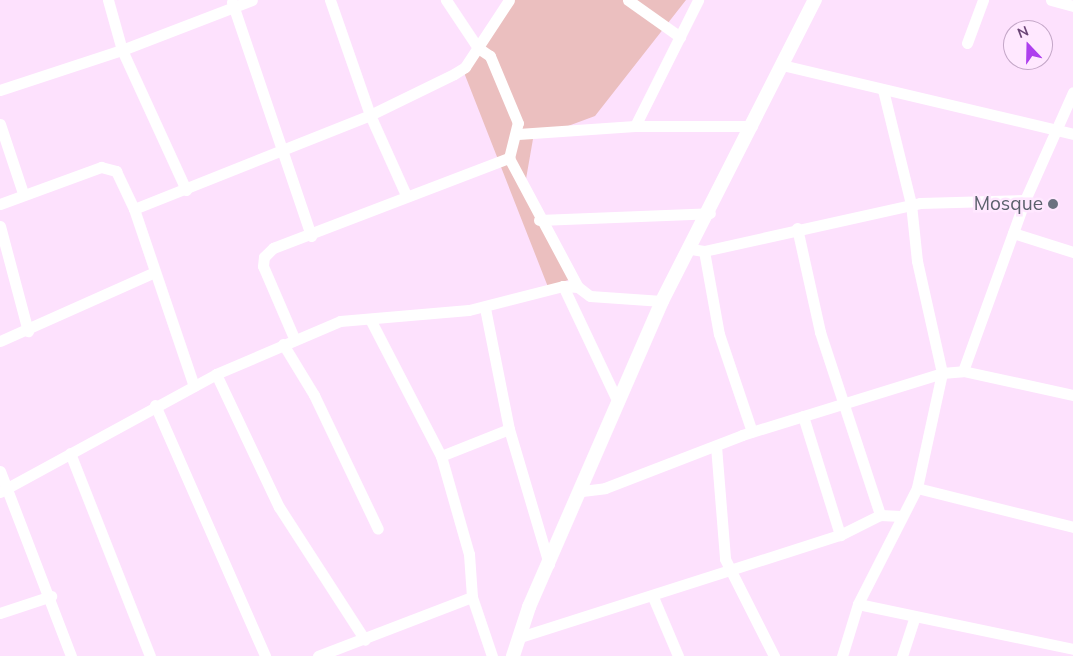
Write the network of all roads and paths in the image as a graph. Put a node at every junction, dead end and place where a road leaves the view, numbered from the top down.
1 (108, 0) edge
2 (252, 0) edge
3 (330, 0) edge
4 (446, 0) edge
5 (509, 0) edge
6 (628, 0) edge
7 (698, 0) edge
8 (815, 0) edge
9 (983, 0) edge
10 (1051, 0) edge
11 (233, 4) edge
12 (1073, 6) edge
13 (680, 37) junction
14 (967, 43) dead end
15 (478, 48) junction
16 (122, 50) junction
17 (782, 65) junction
18 (0, 90) edge
19 (883, 90) junction
20 (1073, 92) edge
21 (370, 115) junction
22 (0, 124) edge
23 (635, 126) junction
24 (752, 126) junction
25 (1057, 130) junction
26 (518, 134) junction
27 (1073, 134) edge
28 (284, 149) junction
29 (509, 158) junction
30 (186, 190) junction
31 (23, 193) junction
32 (406, 195) junction
33 (1025, 200) junction
34 (0, 204) edge
35 (911, 205) junction
36 (134, 210) junction
37 (710, 213) junction
38 (539, 220) junction
39 (0, 226) edge
40 (796, 228) junction
41 (1013, 234) junction
42 (311, 236) junction
43 (698, 250) junction
44 (1073, 252) edge
45 (153, 273) junction
46 (563, 286) junction
47 (578, 287) junction
48 (662, 301) junction
49 (485, 308) junction
50 (371, 321) junction
51 (28, 332) junction
52 (294, 338) junction
53 (0, 341) edge
54 (283, 344) junction
55 (962, 371) junction
56 (942, 373) junction
57 (216, 374) junction
58 (194, 386) junction
59 (1073, 395) edge
60 (616, 400) junction
61 (845, 403) junction
62 (155, 405) junction
63 (803, 416) junction
64 (509, 429) junction
65 (752, 432) junction
66 (716, 446) junction
67 (70, 453) junction
68 (441, 456) junction
69 (0, 471) edge
70 (917, 488) junction
71 (4, 490) edge
72 (582, 491) junction
73 (880, 515) junction
74 (901, 516) junction
75 (1073, 526) edge
76 (378, 529) dead end
77 (840, 535) junction
78 (549, 564) junction
79 (728, 568) junction
80 (51, 596) junction
81 (653, 596) junction
82 (472, 597) junction
83 (858, 604) junction
84 (0, 613) edge
85 (914, 618) junction
86 (520, 637) junction
87 (365, 640) junction
88 (1073, 649) edge
89 (71, 656) edge
90 (150, 656) edge
91 (265, 656) edge
92 (318, 656) edge
93 (492, 656) edge
94 (513, 656) edge
95 (678, 656) edge
96 (774, 656) edge
97 (842, 656) edge
98 (902, 656) edge

1 - 16 street
2 - 11 street
3 - 21 street
4 - 15 street
5 - 15 street
6 - 13 street
7 - 13 street
8 - 17 street
9 - 14 street
10 - 12 street
11 - 16 street
11 - 28 street
13 - 23 street
15 - 21 street
15 - 26 street
16 - 18 street
16 - 30 street
17 - 19 street
17 - 24 street
19 - 25 street
19 - 35 street
20 - 25 street
21 - 28 street
21 - 32 street
22 - 31 street
23 - 24 street
23 - 26 street
24 - 37 street
25 - 27 street
25 - 33 street
26 - 29 street
28 - 30 street
28 - 42 street
29 - 32 street
29 - 38 street
30 - 36 street
31 - 34 street
31 - 36 street
32 - 42 street
33 - 35 street
33 - 41 street
35 - 40 street
35 - 56 street
36 - 45 street
37 - 38 street
37 - 43 street
38 - 47 street
39 - 51 street
40 - 43 street
40 - 61 street
41 - 44 street
41 - 55 street
42 - 52 street
43 - 48 street
43 - 65 street
45 - 51 street
45 - 58 street
46 - 47 street
46 - 49 street
46 - 60 street
47 - 48 street
48 - 60 street
49 - 50 street
49 - 64 street
50 - 52 street
50 - 68 street
51 - 53 street
52 - 54 street
54 - 57 street
54 - 76 street
55 - 56 street
55 - 59 street
56 - 61 street
56 - 70 street
57 - 58 street
57 - 87 street
58 - 62 street
60 - 72 street
61 - 63 street
61 - 73 street
62 - 67 street
62 - 91 street
63 - 65 street
63 - 77 street
64 - 68 street
64 - 78 street
65 - 66 street
66 - 72 street
66 - 79 street
67 - 71 street
67 - 90 street
68 - 82 street
69 - 71 street
70 - 74 street
70 - 75 street
71 - 80 street
72 - 78 street
73 - 74 street
73 - 77 street
74 - 83 street
77 - 79 street
78 - 86 street
79 - 81 street
79 - 96 street
80 - 84 street
80 - 89 street
81 - 86 street
81 - 95 street
82 - 87 street
82 - 93 street
83 - 85 street
83 - 97 street
85 - 88 street
85 - 98 street
86 - 94 street
87 - 92 street

